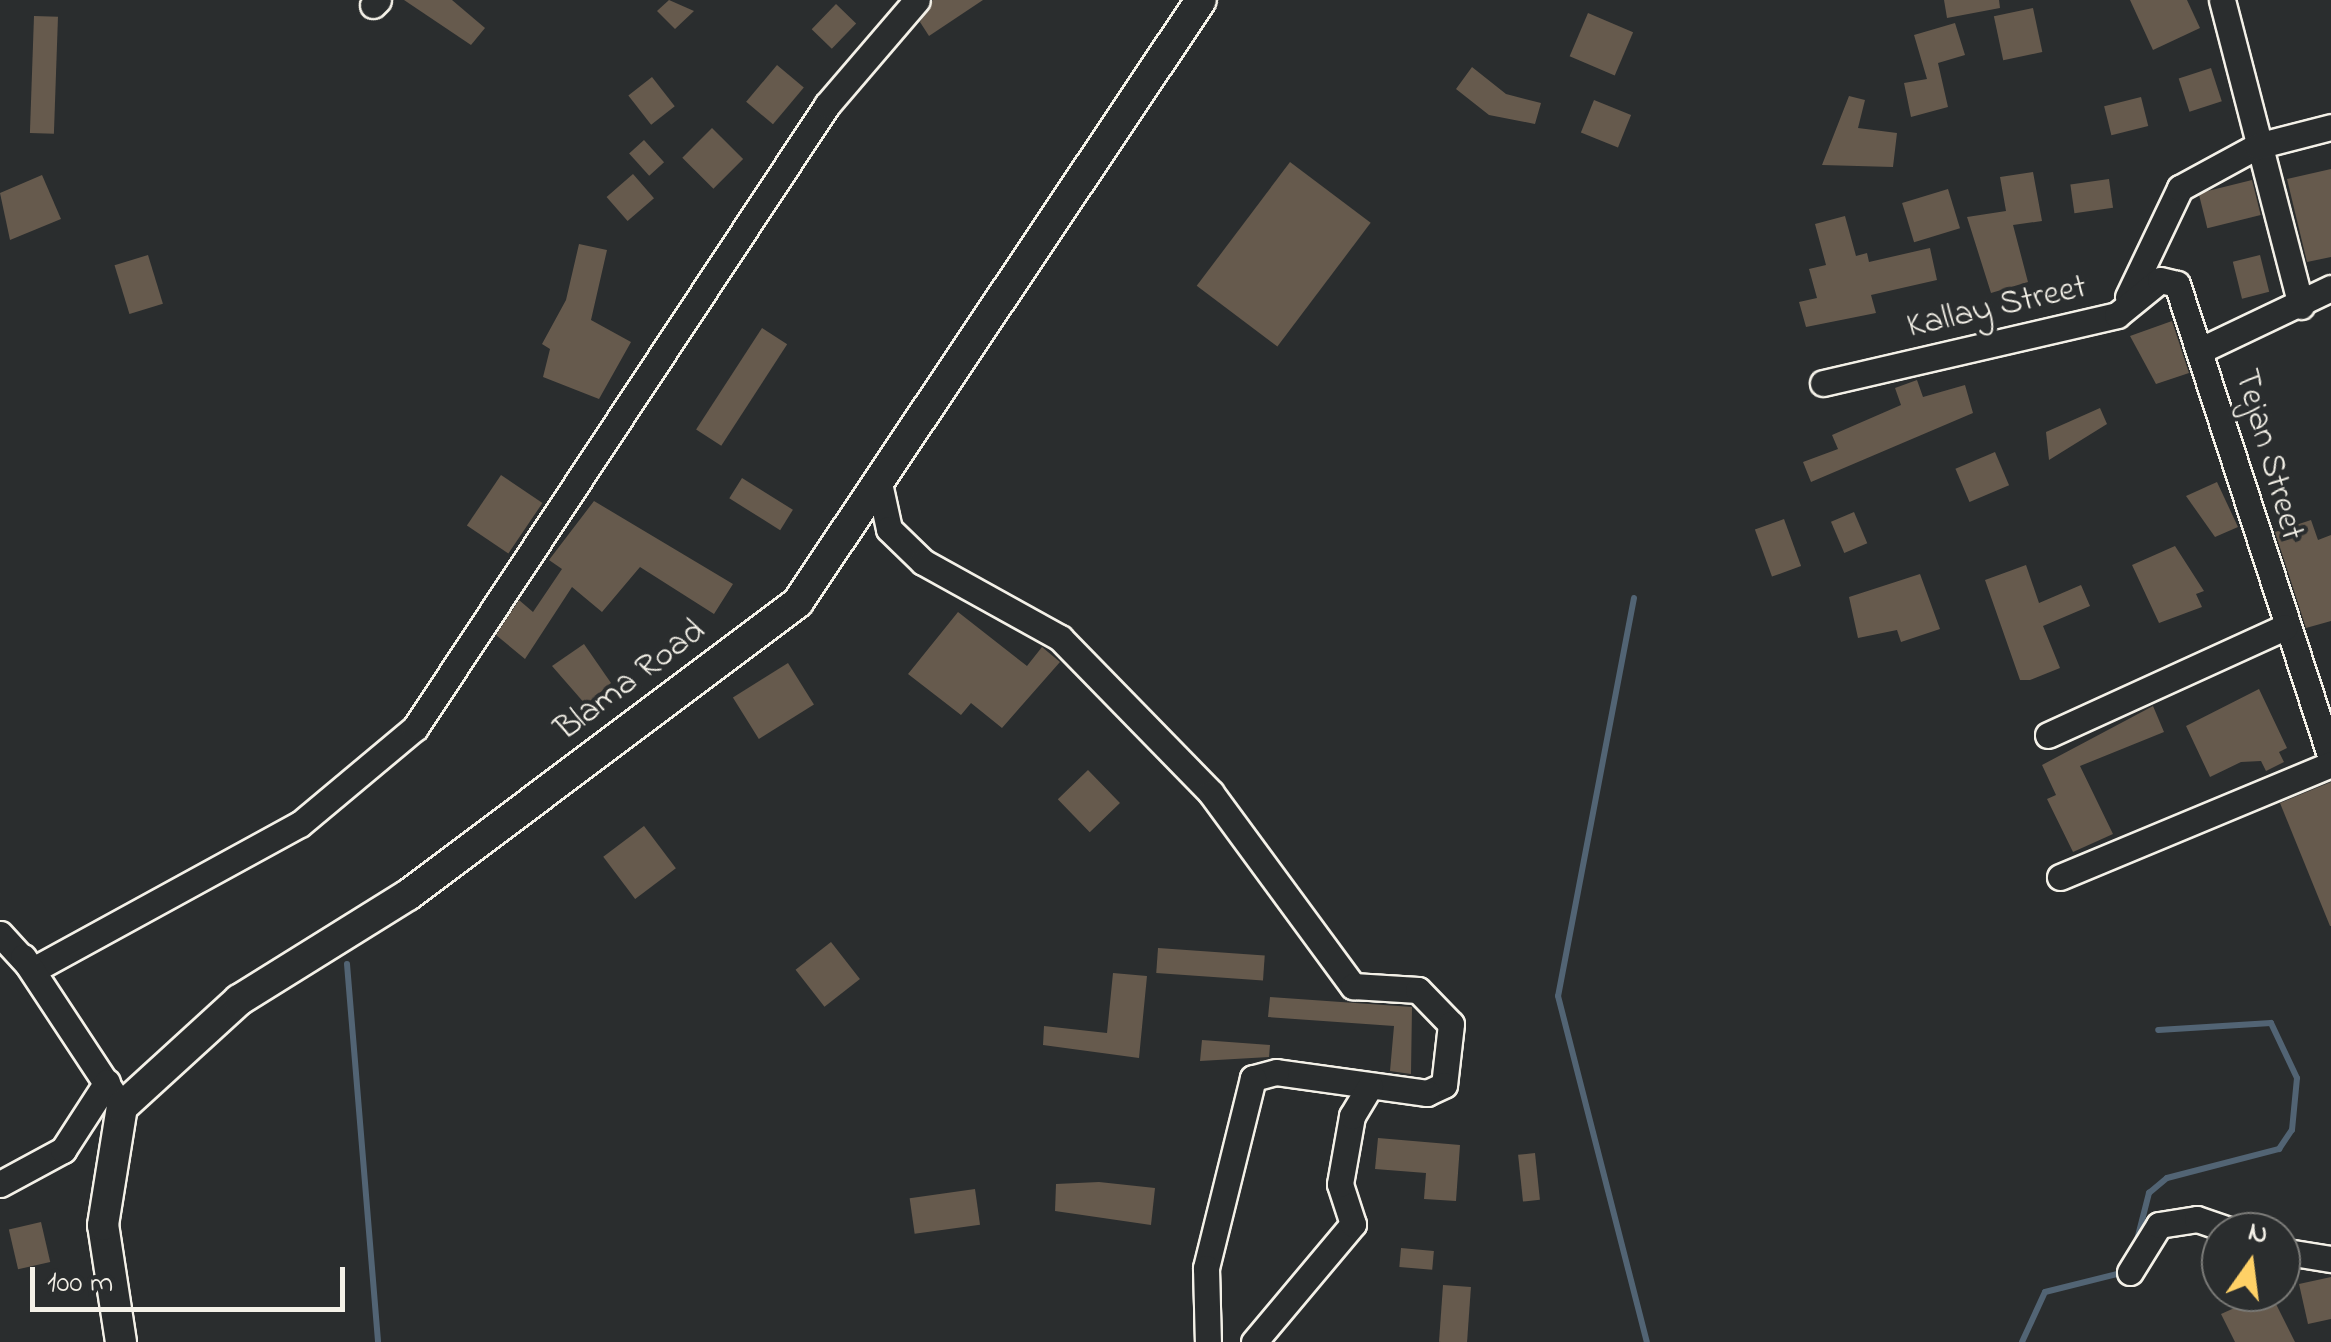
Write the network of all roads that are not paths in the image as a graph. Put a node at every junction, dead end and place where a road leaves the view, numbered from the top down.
1 (917, 0) edge
2 (1202, 0) edge
3 (2222, 0) edge
4 (2331, 127) edge
5 (2257, 146) junction
6 (2177, 284) joint
7 (2331, 288) edge
8 (2301, 306) junction
9 (2118, 315) junction
10 (2201, 350) junction
11 (1823, 383) dead end
12 (879, 482) junction
13 (2285, 627) junction
14 (2048, 735) dead end
15 (2331, 762) edge
16 (2060, 877) dead end
17 (0, 934) edge
18 (32, 970) junction
19 (1370, 1086) junction
20 (114, 1094) junction
21 (0, 1184) edge
22 (2201, 1221) edge
23 (2301, 1254) edge
24 (2331, 1259) edge
25 (2130, 1272) dead end
26 (122, 1342) edge
27 (1208, 1342) edge
28 (1254, 1342) edge

1 - 18 street
2 - 12 street, Blama Road
3 - 5 street
4 - 5 street
5 - 8 street
5 - 9 street
6 - 9 street, Kallay Street
6 - 10 street, Tejan Street
7 - 8 street
8 - 10 street
9 - 11 street, Kallay Street
10 - 13 street, Tejan Street
12 - 19 street
12 - 20 street, Blama Road
13 - 14 street
13 - 15 street, Tejan Street
15 - 16 street
17 - 18 street
18 - 20 street
19 - 27 street
19 - 28 street
20 - 21 street
20 - 26 street
22 - 25 street
23 - 24 street

